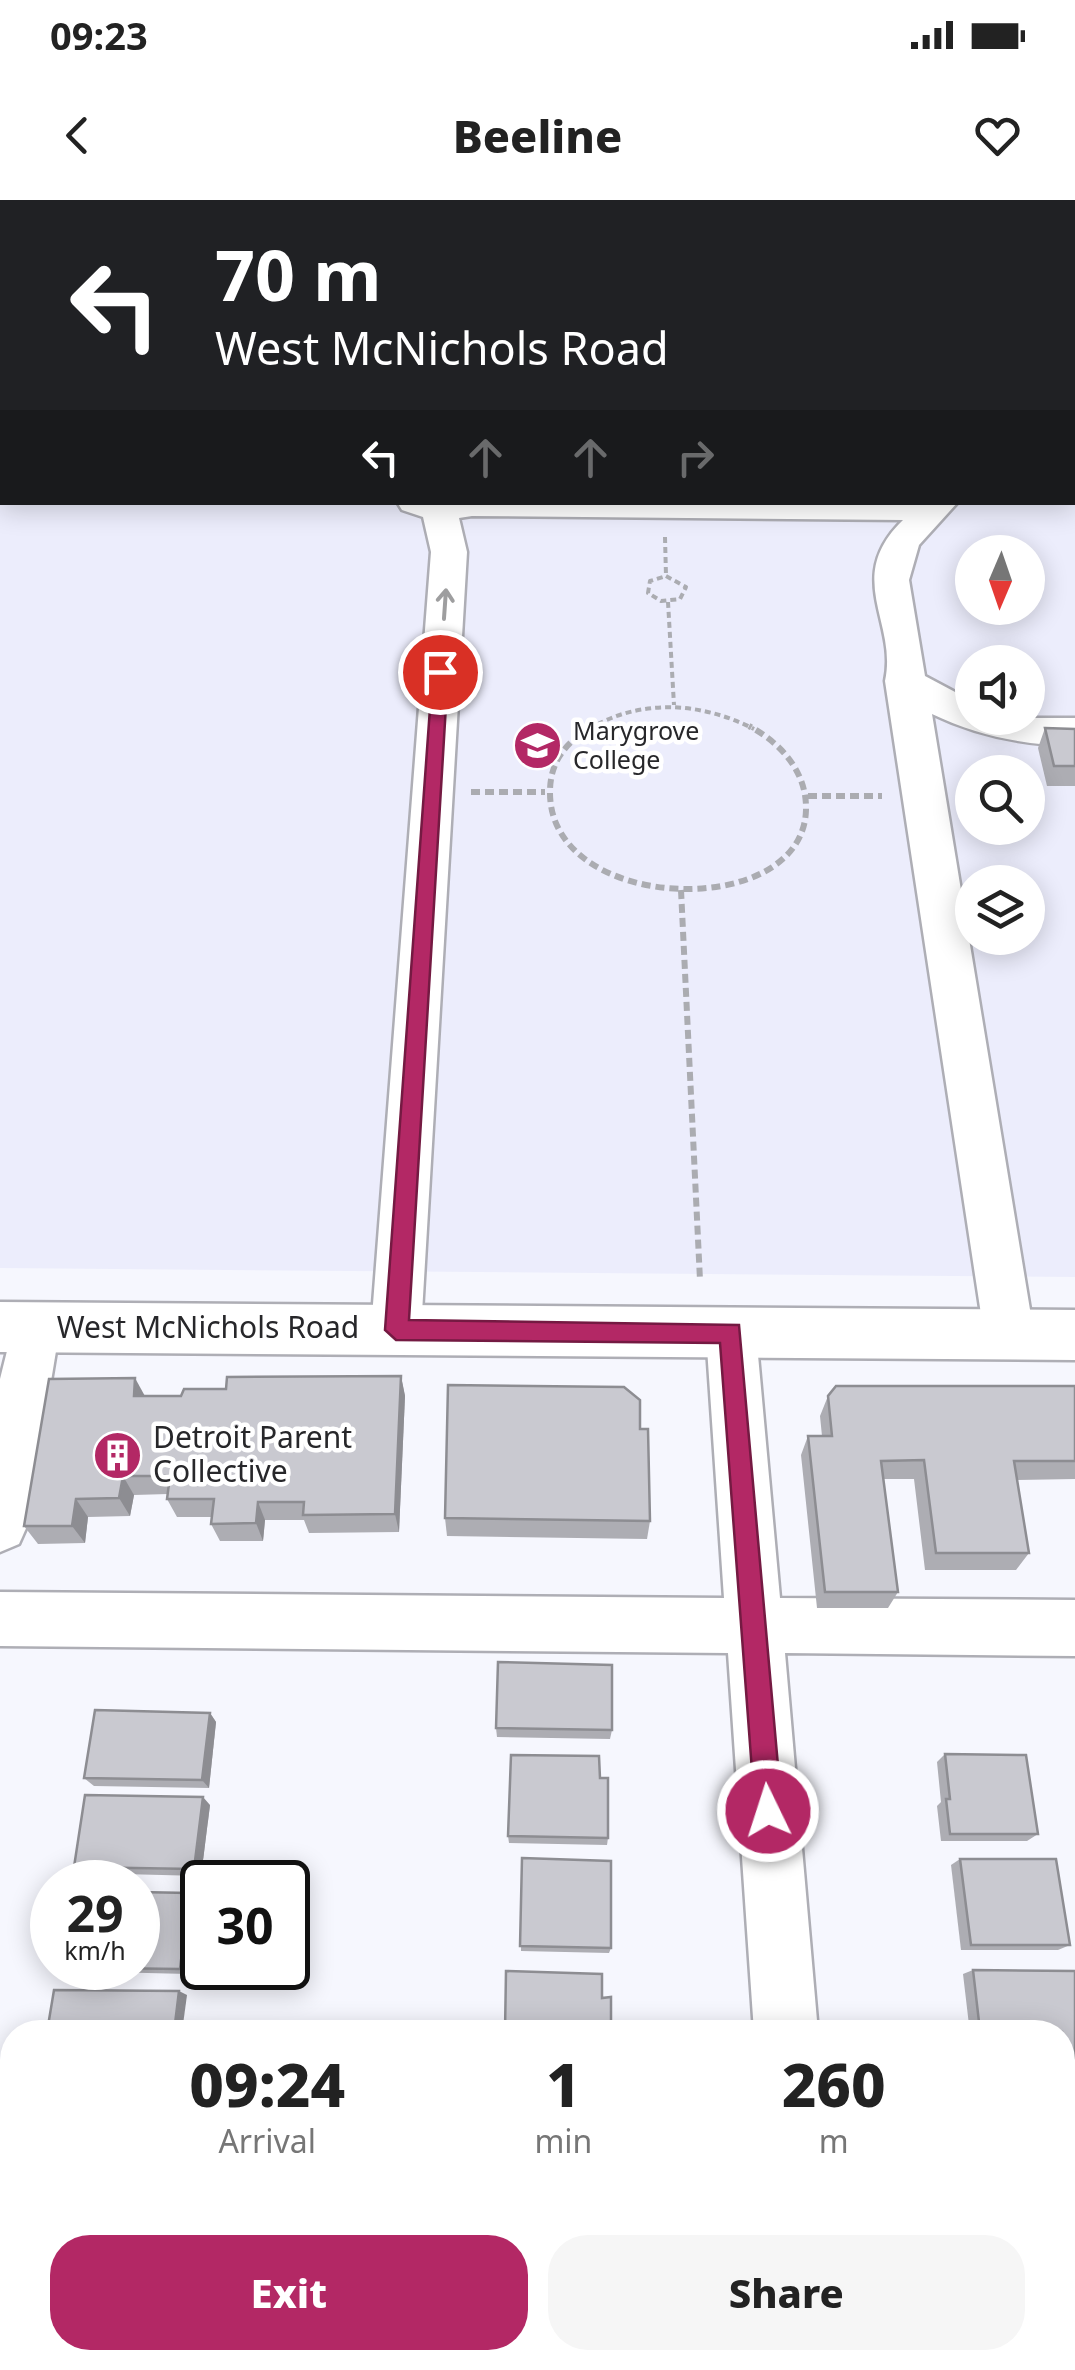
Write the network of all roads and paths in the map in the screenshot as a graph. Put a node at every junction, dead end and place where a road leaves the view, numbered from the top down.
1 (704, 505) edge
2 (426, 506) edge
3 (937, 506) edge
4 (668, 602) junction
5 (904, 681) junction
6 (674, 705) junction
7 (1075, 732) edge
8 (430, 791) junction
9 (545, 792) junction
10 (808, 796) junction
11 (923, 796) junction
12 (681, 890) junction
13 (700, 1280) dead end
14 (18, 1327) edge
15 (396, 1330) junction
16 (731, 1332) junction
17 (1009, 1334) junction
18 (1075, 1335) edge
19 (0, 1526) edge
20 (0, 1620) edge
21 (754, 1626) junction
22 (1075, 1628) edge
23 (785, 2020) edge

1 - 3 street
8 -> 2 street
3 - 5 street
4 - 4 path
4 - 6 path
5 - 7 street
5 - 11 street
6 - 9 path
6 - 10 path
8 - 9 path
8 - 15 street
9 - 12 path
10 - 11 path
10 - 12 path
11 - 17 street
12 - 13 path
14 - 15 main road, West McNichols Road
14 - 19 street
15 - 16 main road, West McNichols Road
16 - 17 main road, West McNichols Road
16 - 21 street
17 - 18 main road, West McNichols Road
20 - 21 street
21 - 22 street
21 - 23 street

